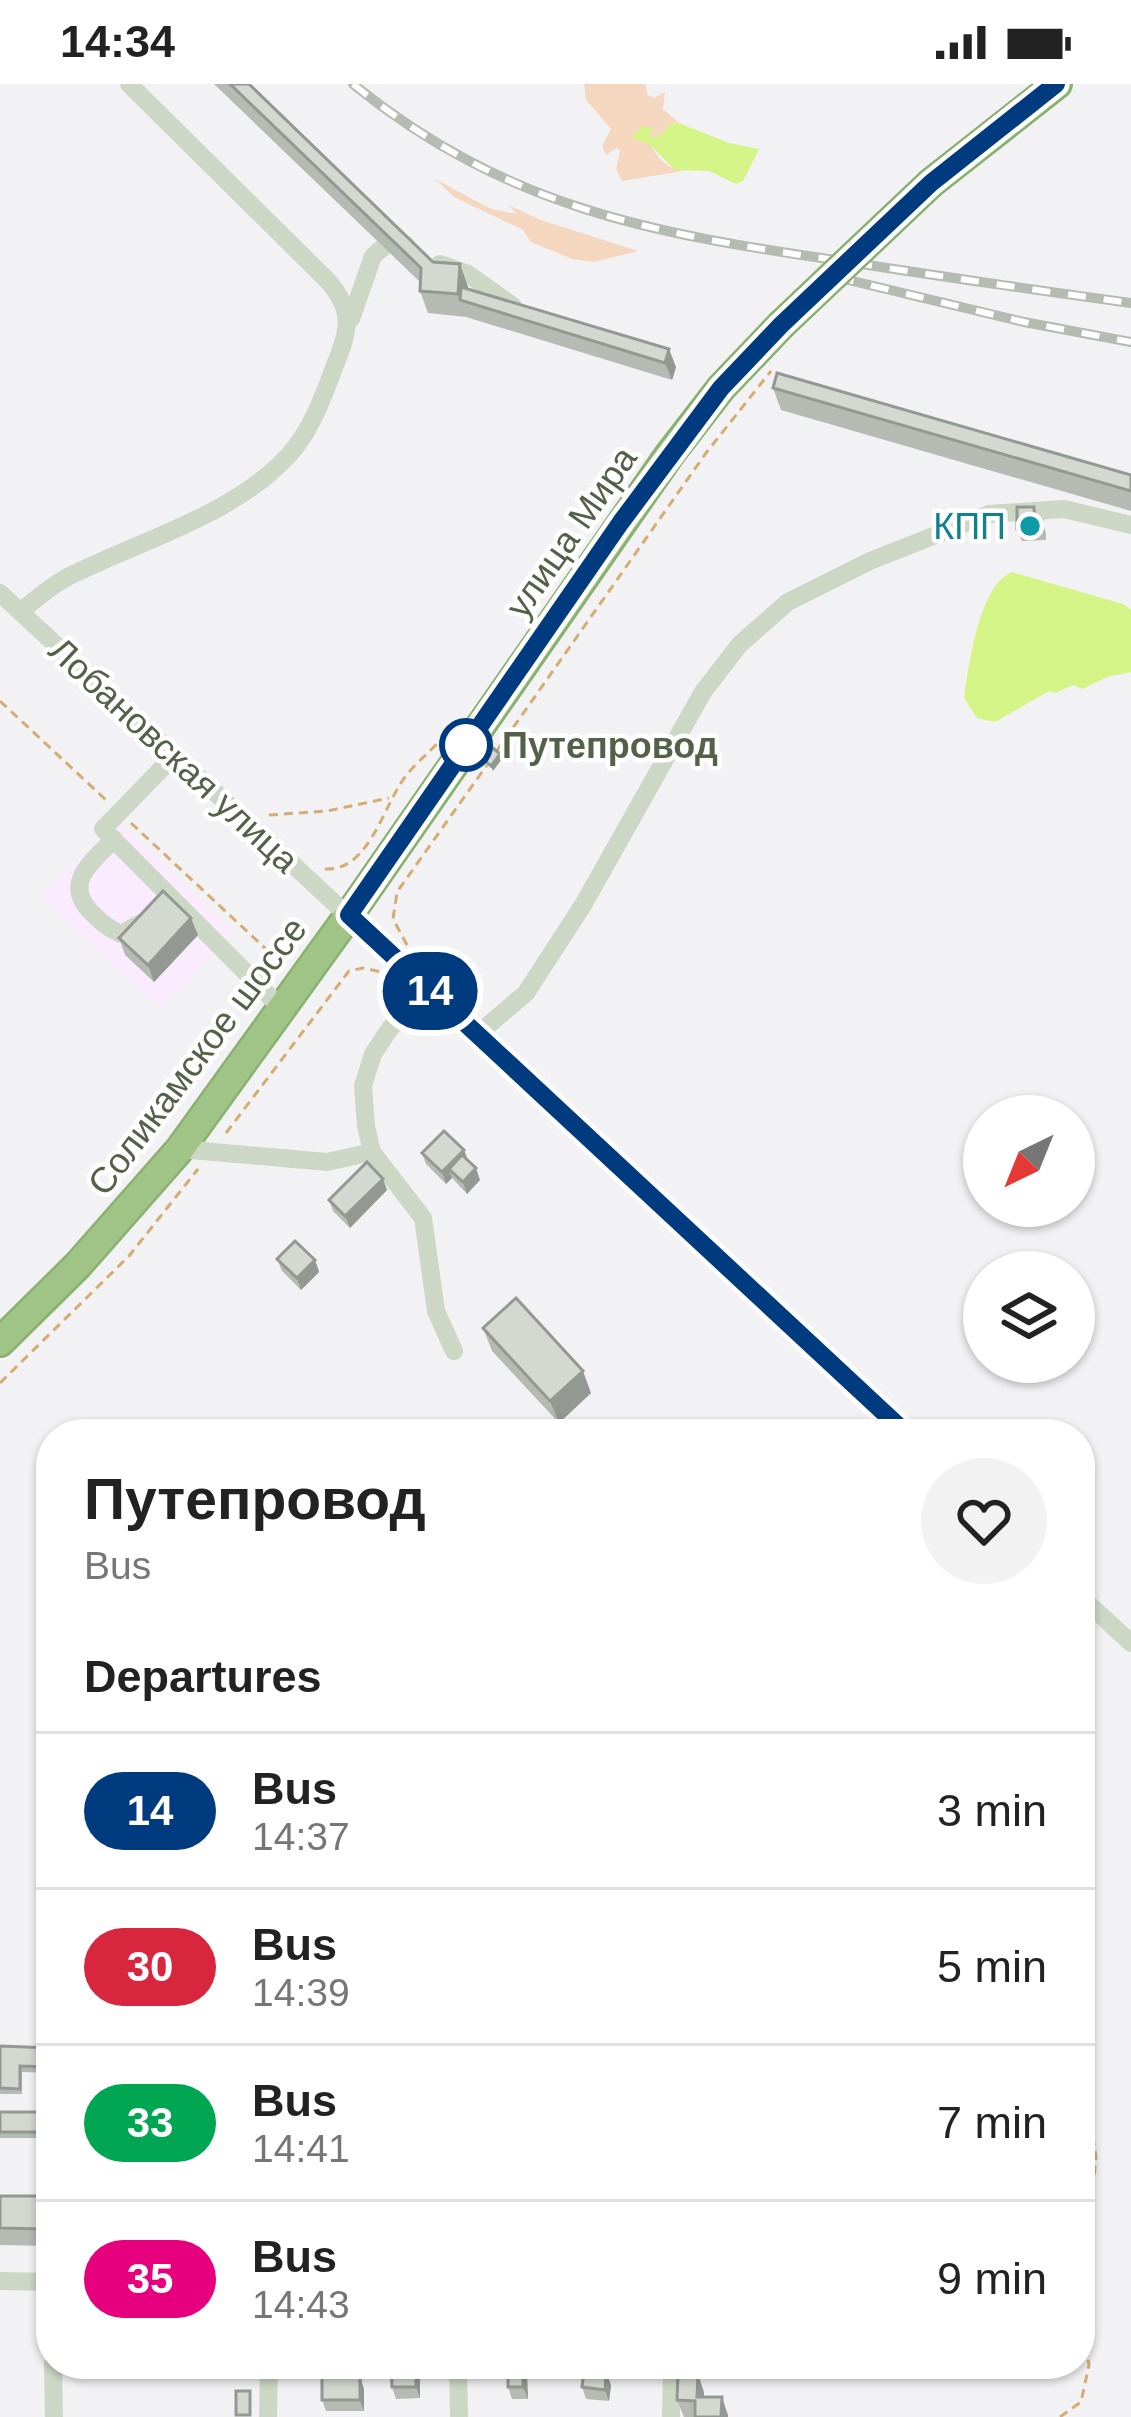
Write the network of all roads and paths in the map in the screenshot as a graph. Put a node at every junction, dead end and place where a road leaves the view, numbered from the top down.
1 (129, 84) edge
2 (1057, 84) edge
3 (513, 306) edge
4 (350, 324) junction
5 (772, 369) dead end
6 (1131, 525) edge
7 (0, 593) edge
8 (20, 612) junction
9 (0, 700) edge
10 (174, 756) junction
11 (409, 772) dead end
12 (391, 798) junction
13 (118, 812) junction
14 (274, 830) dead end
15 (114, 839) junction
16 (320, 868) dead end
17 (169, 896) junction
18 (349, 915) junction
19 (408, 946) dead end
20 (349, 971) dead end
21 (383, 973) dead end
22 (300, 982) junction
23 (429, 990) junction
24 (281, 1008) junction
25 (478, 1034) junction
26 (180, 1149) junction
27 (372, 1152) junction
28 (0, 1342) edge
29 (454, 1352) dead end
30 (891, 1419) edge
31 (1095, 1609) edge
32 (1107, 1621) junction
33 (1095, 1634) edge
34 (1131, 1643) edge
35 (0, 2281) edge
36 (36, 2282) edge
37 (53, 2379) edge
38 (269, 2379) edge
39 (458, 2379) edge
40 (672, 2379) edge
41 (1086, 2379) edge
42 (54, 2417) edge
43 (268, 2417) edge
44 (458, 2417) edge
45 (671, 2417) edge
46 (1060, 2417) edge

1 - 4 street
2 - 18 highway, улица Мира, bridge
3 - 4 street
4 - 8 street
5 - 19 path
6 - 25 street
7 - 8 street, Лобановская улица
8 - 10 street, Лобановская улица
9 - 13 path
10 - 13 street
10 - 18 street, Лобановская улица
11 - 12 path
12 - 14 path
12 - 16 path
13 - 15 street
13 - 22 path
15 - 17 street
15 - 17 street
17 - 24 street
18 - 22 highway, Соликамское шоссе
18 - 23 street, Лобановская улица
20 - 21 path
22 - 24 highway, Соликамское шоссе
23 - 25 street, Лобановская улица
23 - 27 street
24 - 26 highway, Соликамское шоссе
25 - 30 street, Лобановская улица
26 - 27 street
26 - 28 highway, Соликамское шоссе
27 - 29 street
31 - 32 street
32 - 33 path
32 - 34 street
35 - 36 street
37 - 42 street
38 - 43 street
39 - 44 street
40 - 45 street
41 - 46 path

